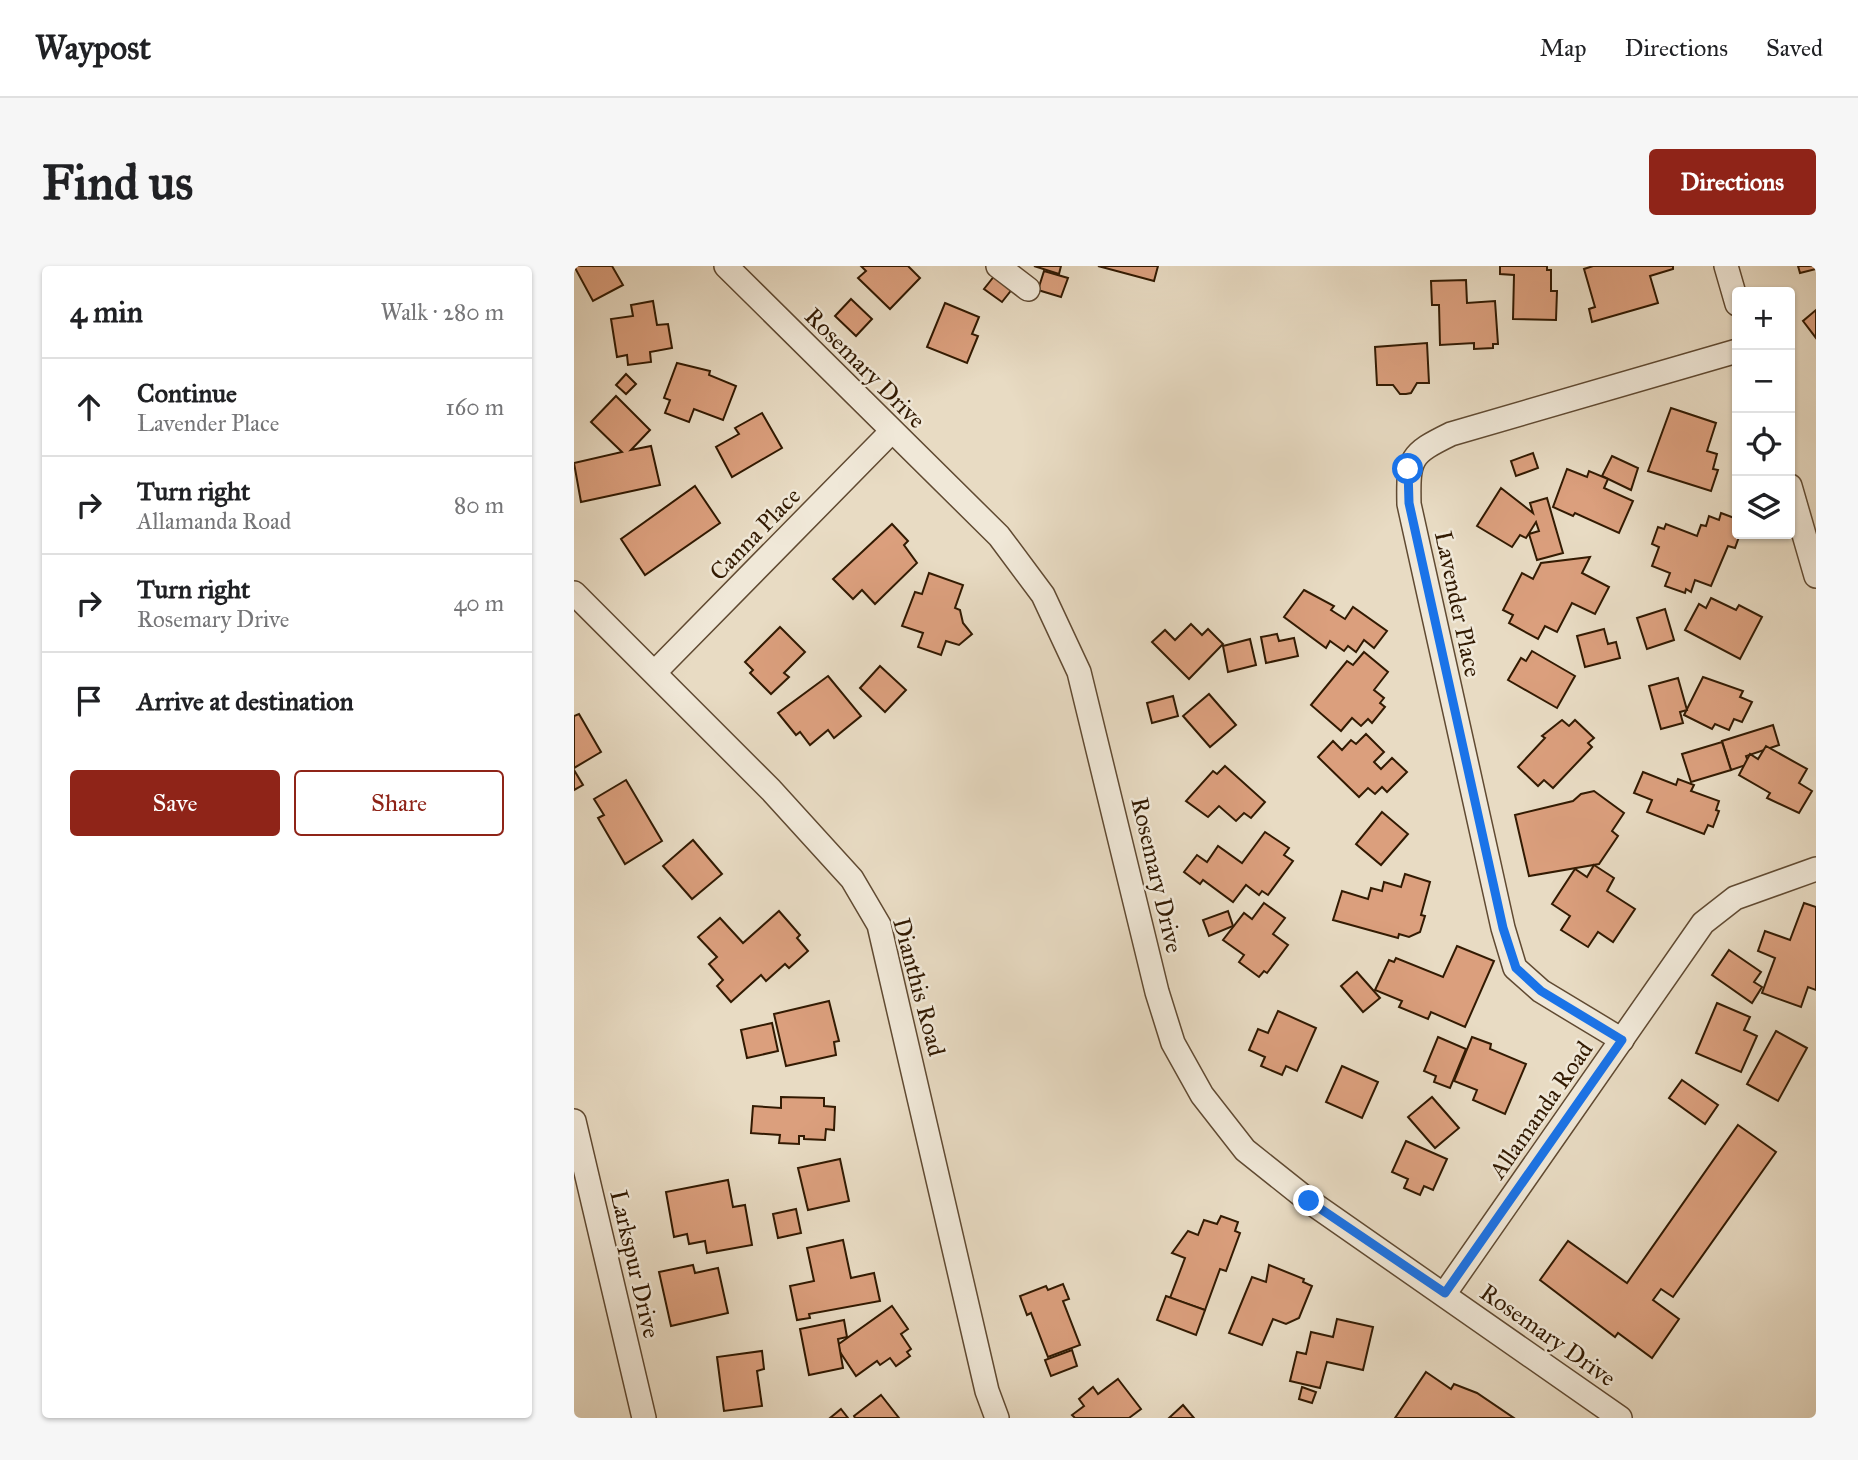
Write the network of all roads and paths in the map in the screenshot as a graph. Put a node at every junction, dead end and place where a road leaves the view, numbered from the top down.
1 (726, 266) edge
2 (998, 266) edge
3 (1726, 266) edge
4 (1732, 287) edge
5 (1028, 289) dead end
6 (1732, 352) edge
7 (891, 432) junction
8 (1795, 503) edge
9 (1816, 576) edge
10 (574, 593) edge
11 (656, 672) junction
12 (1816, 869) edge
13 (1622, 1040) junction
14 (574, 1121) edge
15 (1445, 1293) junction
16 (645, 1418) edge
17 (997, 1418) edge
18 (1620, 1418) edge

1 - 7 street, Rosemary Drive
2 - 5 street
3 - 4 street
6 - 13 street, Lavender Place
7 - 11 street, Canna Place
7 - 15 street, Rosemary Drive
8 - 9 street
10 - 11 street, Dianthis Road
11 - 17 street, Dianthis Road
12 - 13 street, Allamanda Road
13 - 15 street, Allamanda Road
14 - 16 street, Larkspur Drive
15 - 18 street, Rosemary Drive

